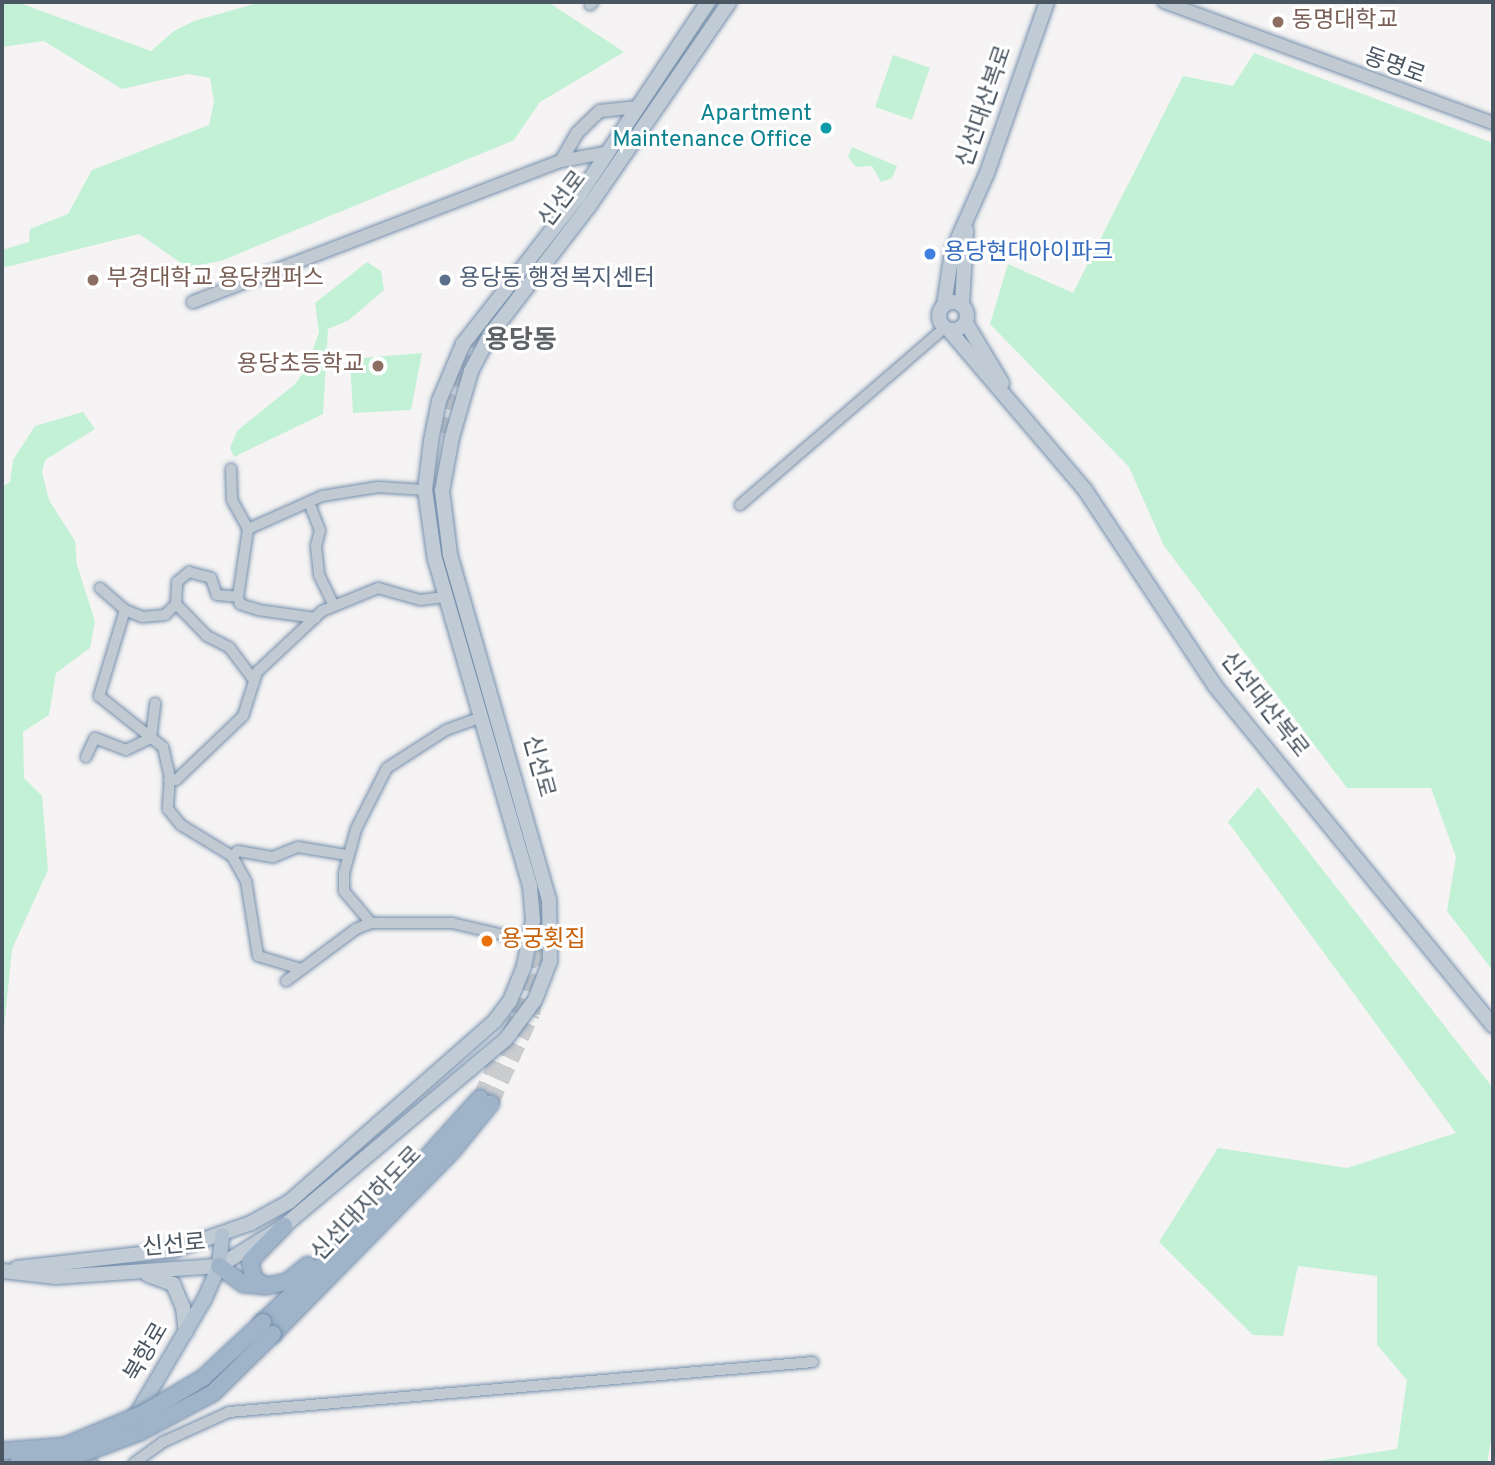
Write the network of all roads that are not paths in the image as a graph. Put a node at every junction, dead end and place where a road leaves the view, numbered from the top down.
1 (708, 2) edge
2 (729, 2) edge
3 (1047, 2) edge
4 (1164, 2) edge
5 (638, 107) junction
6 (1493, 123) edge
7 (604, 153) junction
8 (561, 161) junction
9 (966, 227) junction
10 (193, 302) dead end
11 (944, 305) junction
12 (962, 305) junction
13 (966, 323) junction
14 (946, 329) junction
15 (1012, 403) junction
16 (231, 469) dead end
17 (425, 490) junction
18 (309, 502) junction
19 (740, 505) dead end
20 (443, 517) junction
21 (427, 518) junction
22 (248, 529) junction
23 (100, 589) dead end
24 (238, 597) junction
25 (445, 597) junction
26 (176, 604) junction
27 (334, 607) junction
28 (125, 610) junction
29 (315, 618) junction
30 (253, 679) junction
31 (155, 703) dead end
32 (482, 717) junction
33 (151, 738) junction
34 (86, 757) dead end
35 (169, 780) junction
36 (347, 855) junction
37 (232, 856) junction
38 (371, 923) junction
39 (529, 939) junction
40 (551, 946) junction
41 (301, 969) junction
42 (286, 981) dead end
43 (1493, 1026) edge
44 (416, 1172) junction
45 (284, 1226) junction
46 (222, 1235) junction
47 (219, 1266) junction
48 (2, 1271) edge
49 (136, 1273) junction
50 (266, 1286) junction
51 (268, 1328) junction
52 (186, 1332) junction
53 (813, 1362) dead end
54 (65, 1452) junction
55 (2, 1453) edge
56 (2, 1463) edge
57 (18, 1463) edge
58 (92, 1463) edge
59 (134, 1463) edge

1 - 5 main road, 신선로
2 - 20 main road, 신선로
3 - 9 main road, 신선대산복로
4 - 6 street, 동명로
5 - 7 main road, 신선로
5 - 8 street
7 - 8 street
7 - 17 main road, 신선로
8 - 10 street
9 - 11 main road, 신선대산복로
9 - 12 main road, 신선대산복로
11 - 12 main road
11 - 14 main road, 신선대산복로
12 - 13 main road, 신선대산복로
13 - 14 main road
13 - 15 main road, 신선대산복로
14 - 15 main road, 신선대산복로
14 - 19 street
15 - 43 main road, 신선대산복로
16 - 22 street
17 - 18 street
17 - 21 main road, 신선로
18 - 22 street
18 - 27 street
20 - 21 main road
20 - 40 main road, 신선로
21 - 25 main road, 신선로
22 - 24 street
23 - 28 street
24 - 26 street
24 - 29 street
25 - 27 street
25 - 32 main road, 신선로
26 - 28 street
26 - 30 street
27 - 29 street
28 - 33 street
29 - 30 street
30 - 35 street
31 - 33 street
32 - 36 street
32 - 39 main road, 신선로
33 - 34 street
33 - 35 street
35 - 37 street
36 - 37 street
36 - 38 street
37 - 41 street
38 - 39 street
38 - 41 street
39 - 40 street
39 - 46 main road, 신선로
40 - 45 main road, 신선로
41 - 42 street
44 - 50 highway
44 - 51 highway, 신선대지하도로
44 - 51 highway, 신선대지하도로
45 - 47 main road, 신선로
45 - 50 highway
46 - 47 main road, 북항로
46 - 48 main road, 신선로
47 - 49 main road, 신선로
47 - 50 highway
47 - 52 main road, 북항로
48 - 49 main road, 신선로
49 - 52 main road
51 - 55 highway, bridge
51 - 57 highway, bridge
52 - 54 main road, 북항로
53 - 59 street
54 - 55 main road, 북항로
54 - 56 main road, 북항로
54 - 58 street

